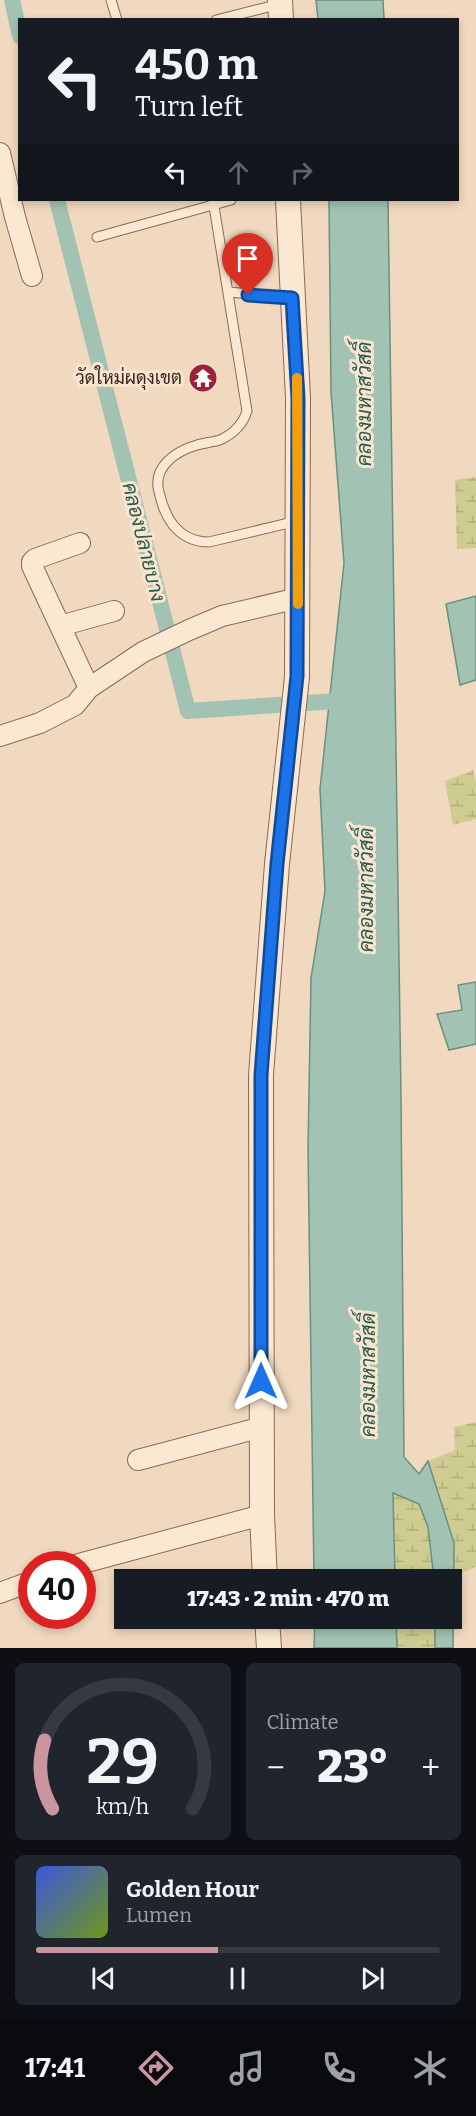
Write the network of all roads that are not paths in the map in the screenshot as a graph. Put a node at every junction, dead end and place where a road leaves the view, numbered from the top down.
1 (111, 0) edge
2 (280, 8) edge
3 (116, 18) edge
4 (227, 18) edge
5 (0, 153) edge
6 (288, 201) edge
7 (213, 202) edge
8 (8, 220) edge
9 (97, 237) dead end
10 (32, 276) dead end
11 (229, 292) junction
12 (292, 298) junction
13 (298, 520) junction
14 (80, 543) dead end
15 (298, 598) junction
16 (114, 611) dead end
17 (60, 626) junction
18 (89, 688) junction
19 (0, 736) edge
20 (262, 1426) junction
21 (138, 1460) dead end
22 (262, 1515) junction
23 (96, 1559) edge
24 (264, 1569) edge
25 (18, 1586) edge
26 (0, 1593) edge
27 (268, 1629) edge
28 (269, 1648) edge

1 - 3 lane
2 - 4 lane
5 - 8 street
6 - 12 street
7 - 9 lane
7 - 11 lane
8 - 10 street
11 - 12 lane
11 - 13 lane
12 - 13 street
13 - 15 street
14 - 17 street
15 - 18 street
15 - 20 street
16 - 17 street
17 - 18 street
18 - 19 street
20 - 21 street
20 - 22 street
22 - 23 street
22 - 24 street
25 - 26 street
27 - 28 street

